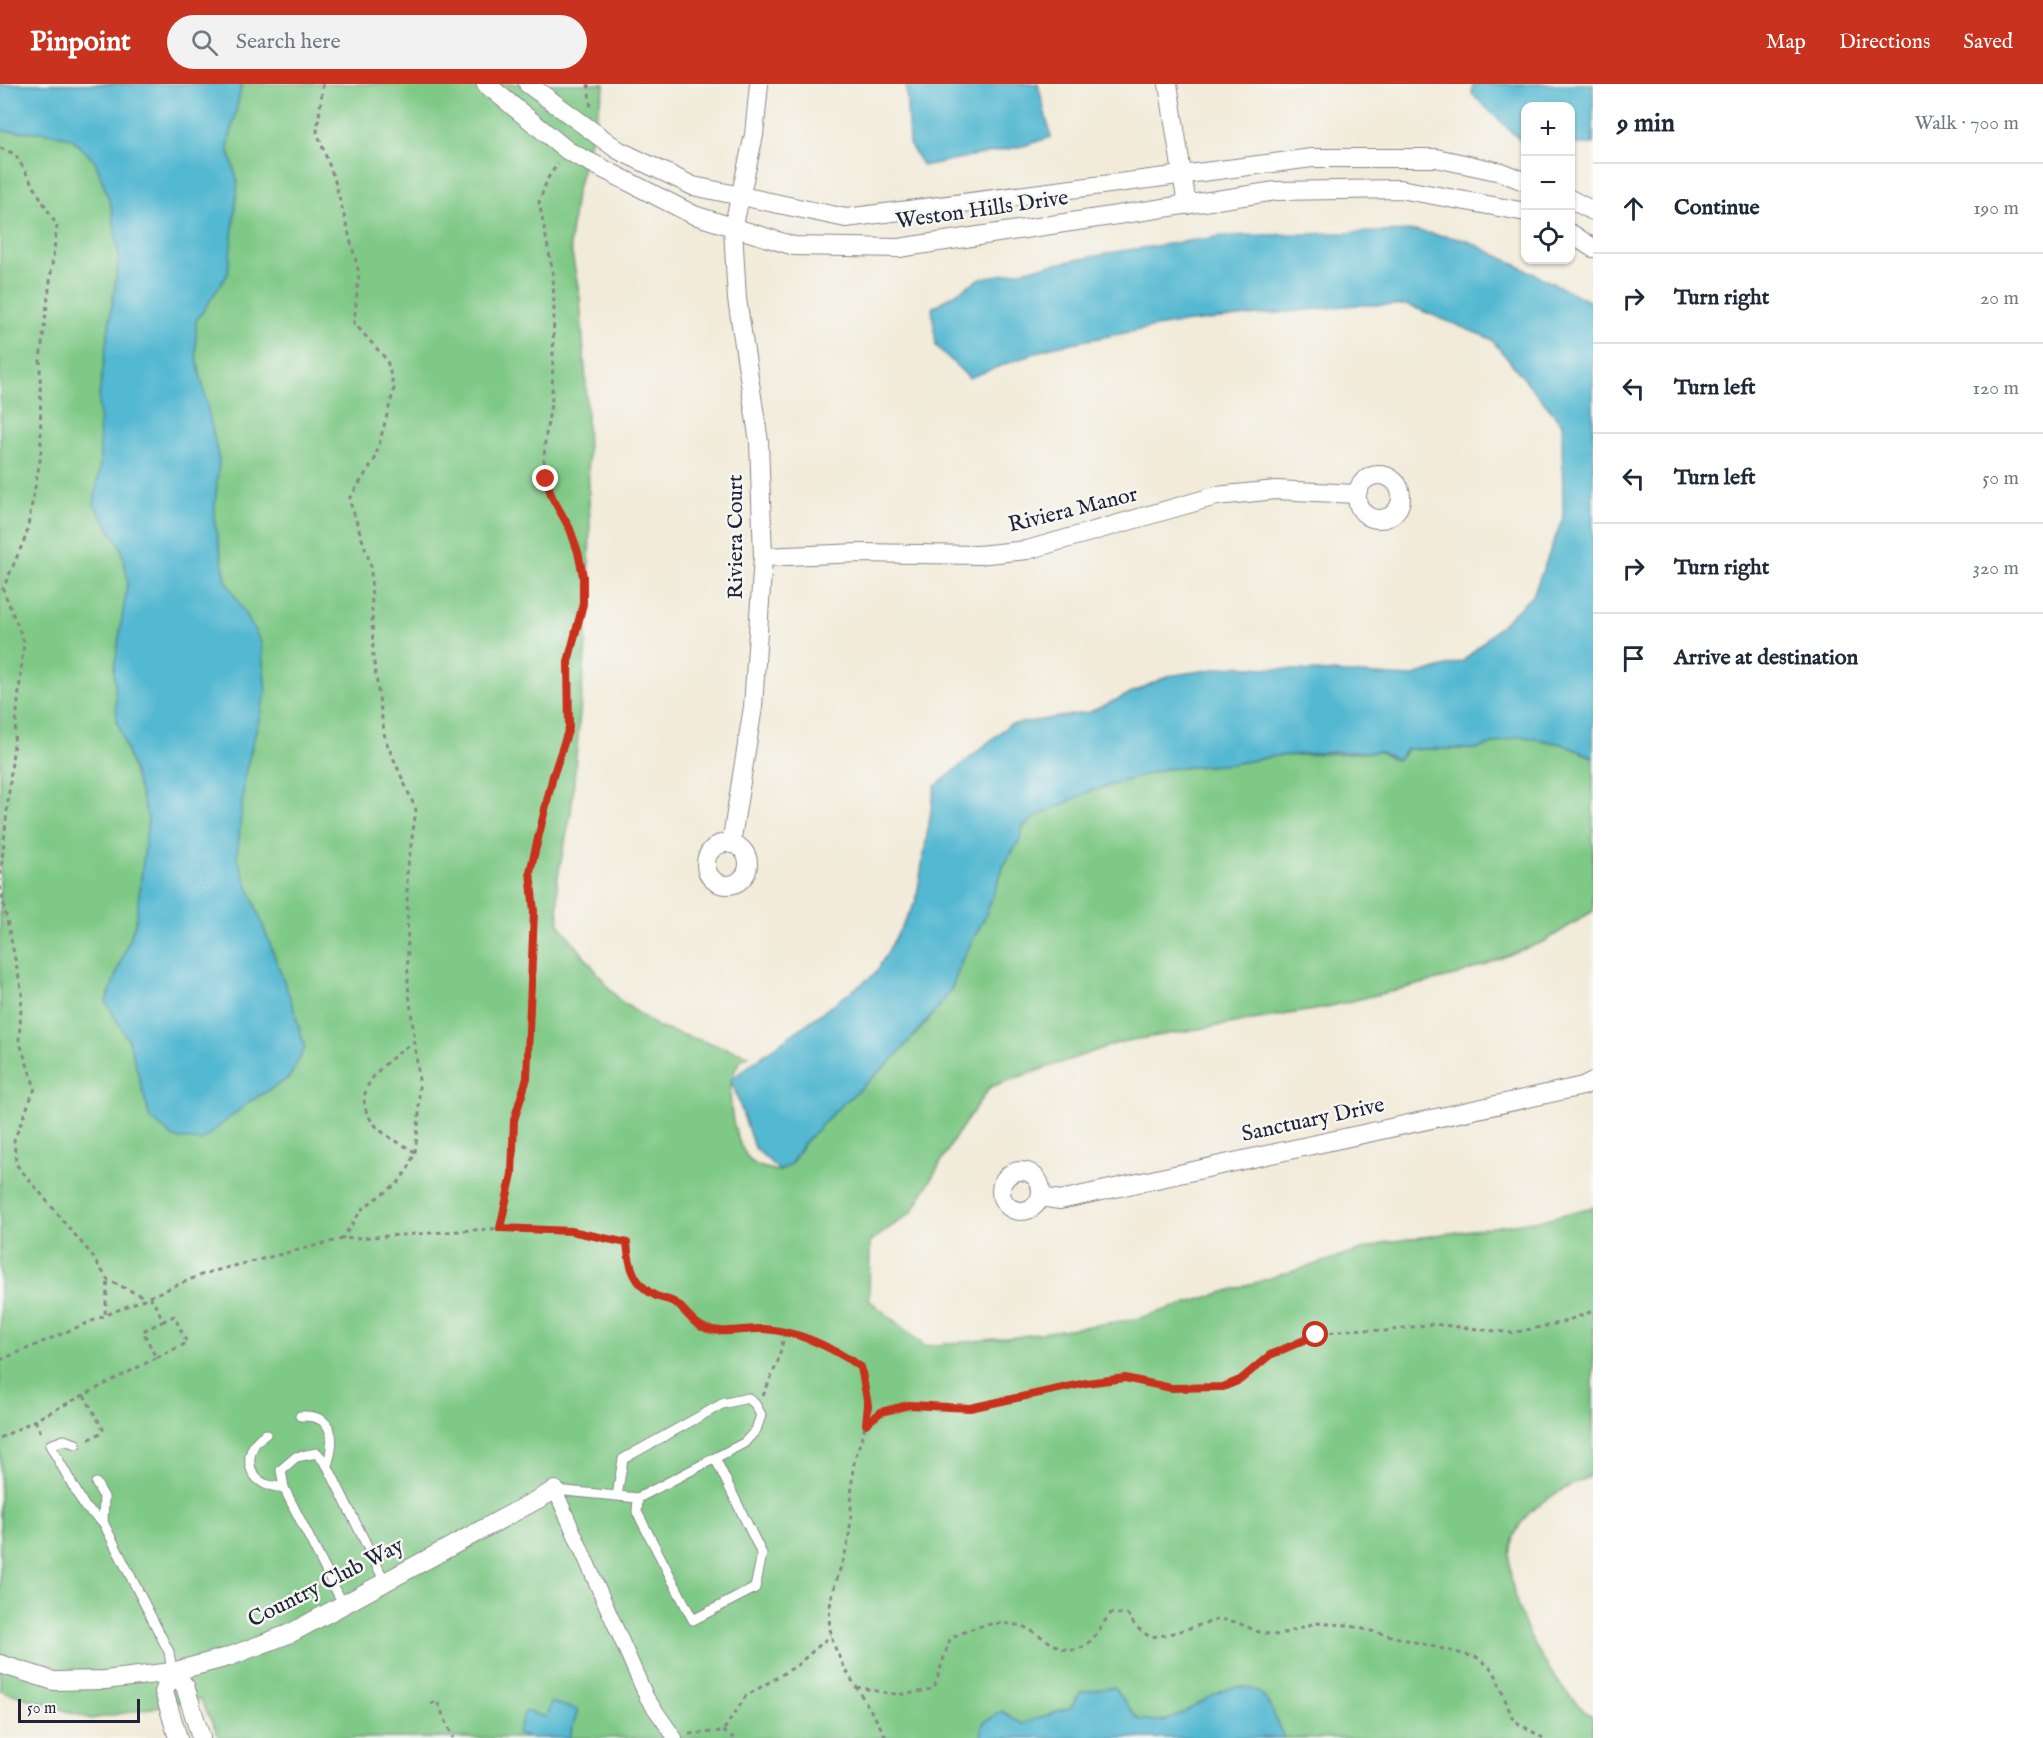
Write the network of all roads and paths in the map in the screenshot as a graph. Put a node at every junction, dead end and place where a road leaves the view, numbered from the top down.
1 (323, 84) edge
2 (486, 84) edge
3 (528, 84) edge
4 (588, 84) edge
5 (759, 84) edge
6 (1168, 84) edge
7 (585, 126) junction
8 (0, 148) edge
9 (568, 151) junction
10 (1182, 176) junction
11 (1521, 180) edge
12 (742, 197) junction
13 (1575, 202) edge
14 (1188, 205) junction
15 (1521, 211) edge
16 (1593, 211) edge
17 (733, 229) junction
18 (1575, 236) edge
19 (1593, 248) edge
20 (1356, 494) dead end
21 (763, 557) junction
22 (731, 844) dead end
23 (0, 881) edge
24 (0, 886) edge
25 (416, 1041) junction
26 (1593, 1081) edge
27 (415, 1152) junction
28 (1041, 1197) dead end
29 (500, 1228) junction
30 (342, 1239) junction
31 (108, 1280) junction
32 (147, 1296) junction
33 (1593, 1311) edge
34 (105, 1314) junction
35 (164, 1321) junction
36 (785, 1333) junction
37 (156, 1358) junction
38 (0, 1360) edge
39 (84, 1395) junction
40 (755, 1404) junction
41 (300, 1416) dead end
42 (35, 1420) junction
43 (866, 1424) junction
44 (80, 1432) dead end
45 (266, 1434) dead end
46 (0, 1438) edge
47 (44, 1439) dead end
48 (76, 1444) dead end
49 (715, 1458) junction
50 (327, 1465) junction
51 (96, 1482) dead end
52 (284, 1488) junction
53 (555, 1490) junction
54 (617, 1496) junction
55 (638, 1498) junction
56 (103, 1522) junction
57 (385, 1582) junction
58 (343, 1604) junction
59 (831, 1635) junction
60 (0, 1664) edge
61 (172, 1672) junction
62 (856, 1687) junction
63 (431, 1704) dead end
64 (723, 1731) junction
65 (178, 1738) edge
66 (201, 1738) edge
67 (453, 1738) edge
68 (675, 1738) edge
69 (682, 1738) edge
70 (734, 1738) edge
71 (886, 1738) edge
72 (1543, 1738) edge

1 - 25 path
2 - 9 street, Weston Hills Drive
3 - 7 street, Weston Hills Drive
4 - 7 path
5 - 12 street, Riviera Court
6 - 10 street
7 - 12 street, Weston Hills Drive
8 - 23 path
9 - 17 street, Weston Hills Drive
9 - 29 path
10 - 11 street, Weston Hills Drive
10 - 12 street, Weston Hills Drive
10 - 14 street
12 - 17 street, Riviera Court
13 - 16 street
14 - 15 street, Weston Hills Drive
14 - 17 street, Weston Hills Drive
17 - 21 street, Riviera Court
18 - 19 street
20 - 21 street, Riviera Manor
21 - 22 street, Riviera Court
24 - 31 path
25 - 27 path
25 - 27 path
26 - 28 street, Sanctuary Drive
27 - 30 path
29 - 30 path
29 - 36 path
30 - 32 path
31 - 32 path
31 - 34 path
32 - 34 path
32 - 35 path
33 - 43 path
34 - 38 path
35 - 37 path
35 - 37 path
36 - 40 path
36 - 43 path
37 - 39 path
39 - 42 path
39 - 44 path
40 - 49 lane
40 - 54 lane
41 - 50 lane
42 - 46 path
42 - 47 path
43 - 59 path
45 - 52 lane
48 - 56 lane
49 - 55 lane
49 - 55 lane
50 - 52 lane
50 - 57 lane
51 - 56 lane
52 - 58 lane
53 - 54 lane
53 - 57 street, Country Club Way
53 - 68 street
54 - 55 lane
56 - 61 lane
57 - 58 street, Country Club Way
58 - 61 street, Country Club Way
59 - 62 path
59 - 64 path
60 - 61 street, Country Club Way
61 - 65 street
61 - 66 street
62 - 71 path
62 - 72 path
63 - 67 path
64 - 69 path
64 - 70 path

